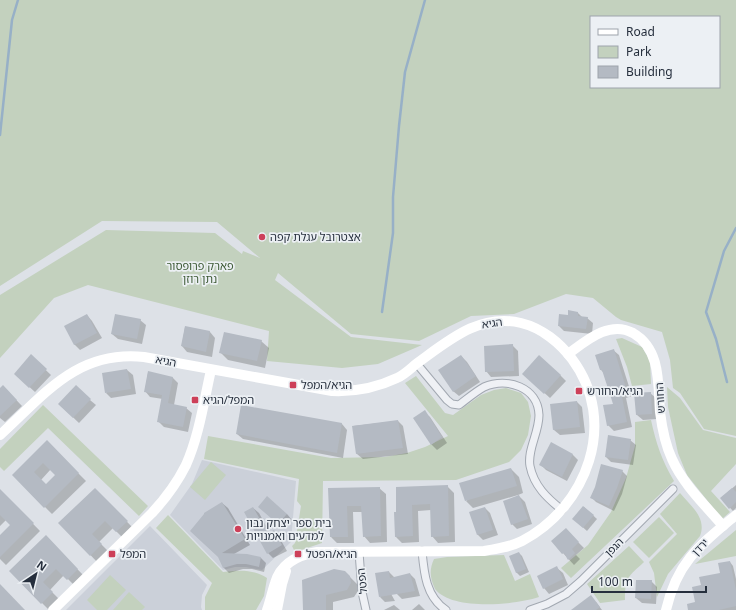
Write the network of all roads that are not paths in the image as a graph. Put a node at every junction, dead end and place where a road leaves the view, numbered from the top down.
1 (568, 354) junction
2 (417, 364) junction
3 (211, 370) junction
4 (0, 435) edge
5 (672, 489) dead end
6 (562, 510) junction
7 (736, 516) edge
8 (723, 526) junction
9 (422, 551) junction
10 (359, 552) junction
11 (292, 561) junction
12 (53, 610) edge
13 (266, 610) edge
14 (277, 610) edge
15 (366, 610) edge
16 (446, 610) edge
17 (530, 610) edge
18 (666, 610) edge

1 - 2 street, הגיא
1 - 6 street, הגיא
1 - 8 street, החורש
2 - 3 street, הגיא
2 - 6 street
3 - 4 street, הגיא
3 - 12 street
5 - 17 street, הגפן
6 - 9 street, הגיא
7 - 8 street, ירדן
8 - 18 street, ירדן
9 - 10 street, הגיא
9 - 16 street
10 - 11 street, הגיא
10 - 15 street, הפטל
11 - 13 street, הגיא
11 - 14 street

